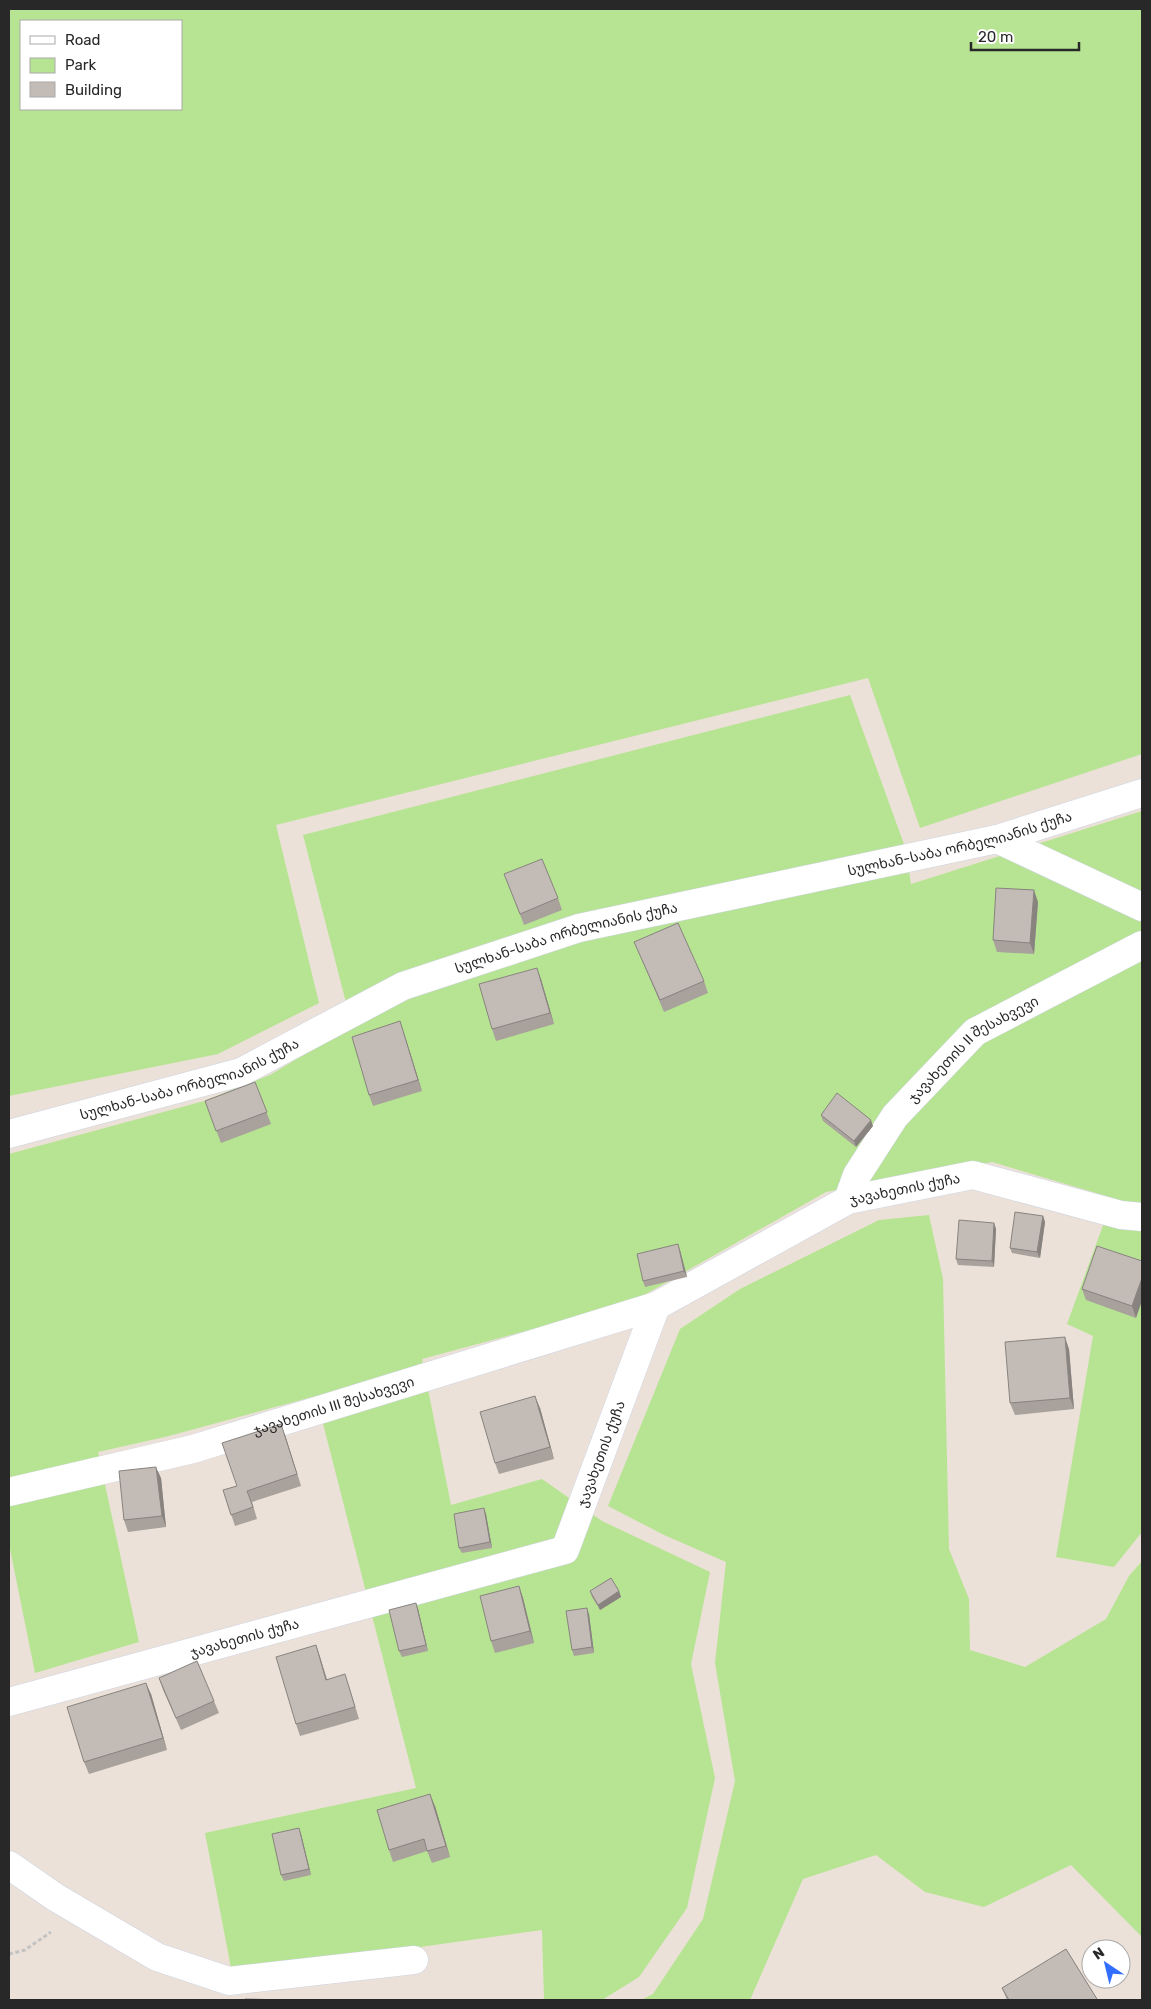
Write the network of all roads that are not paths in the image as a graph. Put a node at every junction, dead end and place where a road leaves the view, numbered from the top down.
1 (1142, 792) edge
2 (997, 839) junction
3 (1142, 907) edge
4 (1142, 945) edge
5 (9, 1134) edge
6 (848, 1200) junction
7 (1142, 1217) edge
8 (656, 1306) junction
9 (9, 1492) edge
10 (9, 1702) edge
11 (9, 1865) edge
12 (414, 1960) dead end

1 - 2 street, სულხან-საბა ორბელიანის ქუჩა
2 - 3 street
2 - 5 street, სულხან-საბა ორბელიანის ქუჩა
4 - 6 street, ჯავახეთის II შესახვევი
6 - 7 street, ჯავახეთის ქუჩა
6 - 8 street, ჯავახეთის ქუჩა
8 - 9 street, ჯავახეთის III შესახვევი
8 - 10 street, ჯავახეთის ქუჩა
11 - 12 street

